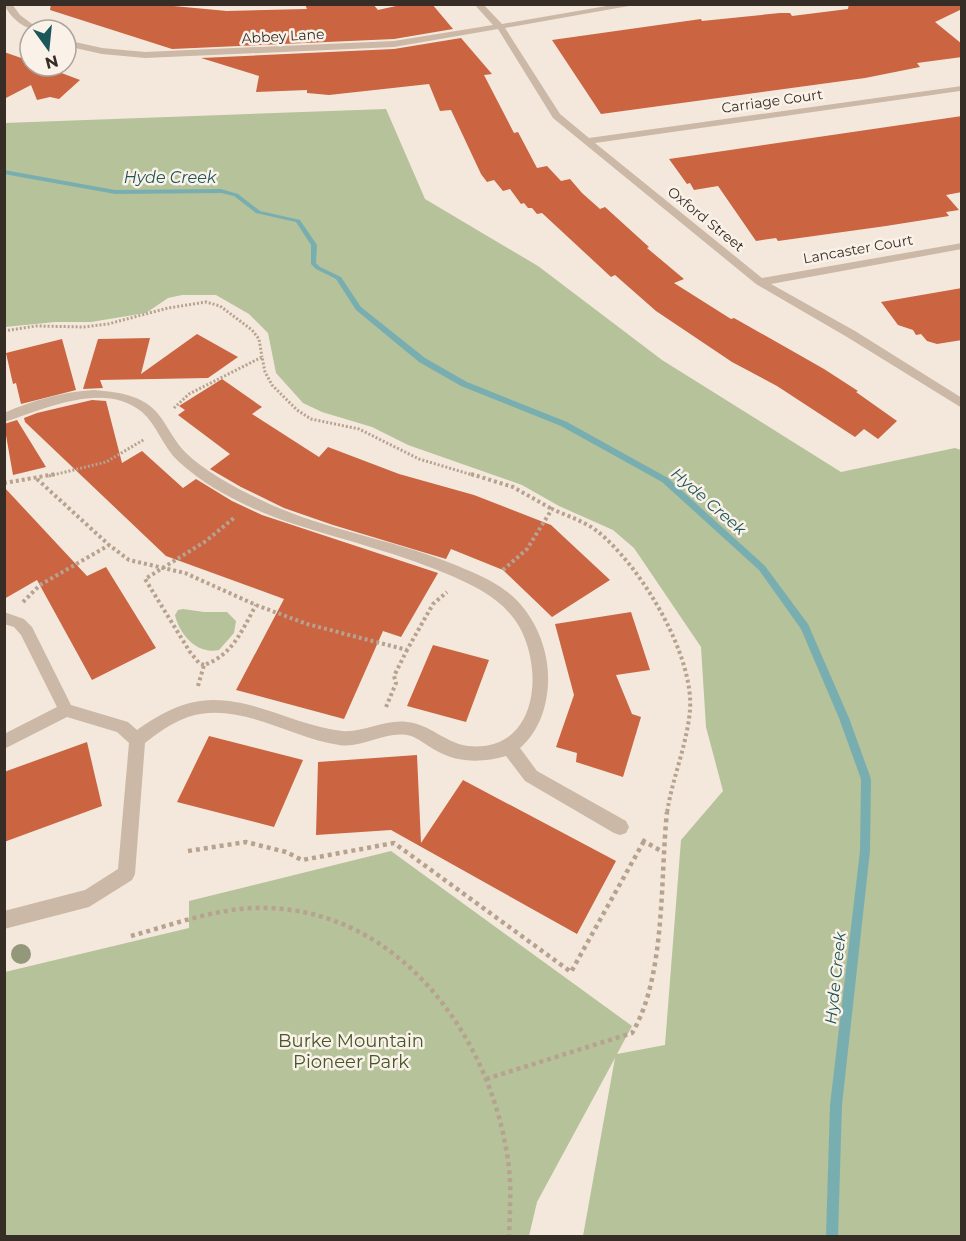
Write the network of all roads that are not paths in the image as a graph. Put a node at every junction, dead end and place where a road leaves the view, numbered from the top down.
1 (7, 4) edge
2 (478, 4) edge
3 (636, 4) edge
4 (18, 18) edge
5 (501, 28) junction
6 (78, 45) edge
7 (960, 88) dead end
8 (587, 141) junction
9 (962, 246) edge
10 (760, 282) junction
11 (962, 404) edge
12 (4, 418) edge
13 (4, 618) edge
14 (66, 710) junction
15 (137, 740) junction
16 (4, 742) edge
17 (508, 747) junction
18 (620, 826) dead end
19 (4, 920) edge

1 - 4 street
2 - 5 street, Oxford Street
3 - 5 street, Abbey Lane
5 - 6 street, Abbey Lane
5 - 8 street, Oxford Street
7 - 8 street, Carriage Court
8 - 10 street, Oxford Street
9 - 10 street, Lancaster Court
10 - 11 street, Oxford Street
12 - 17 street
13 - 14 street
14 - 15 street
14 - 16 street
15 - 17 street
15 - 19 street
17 - 18 street

